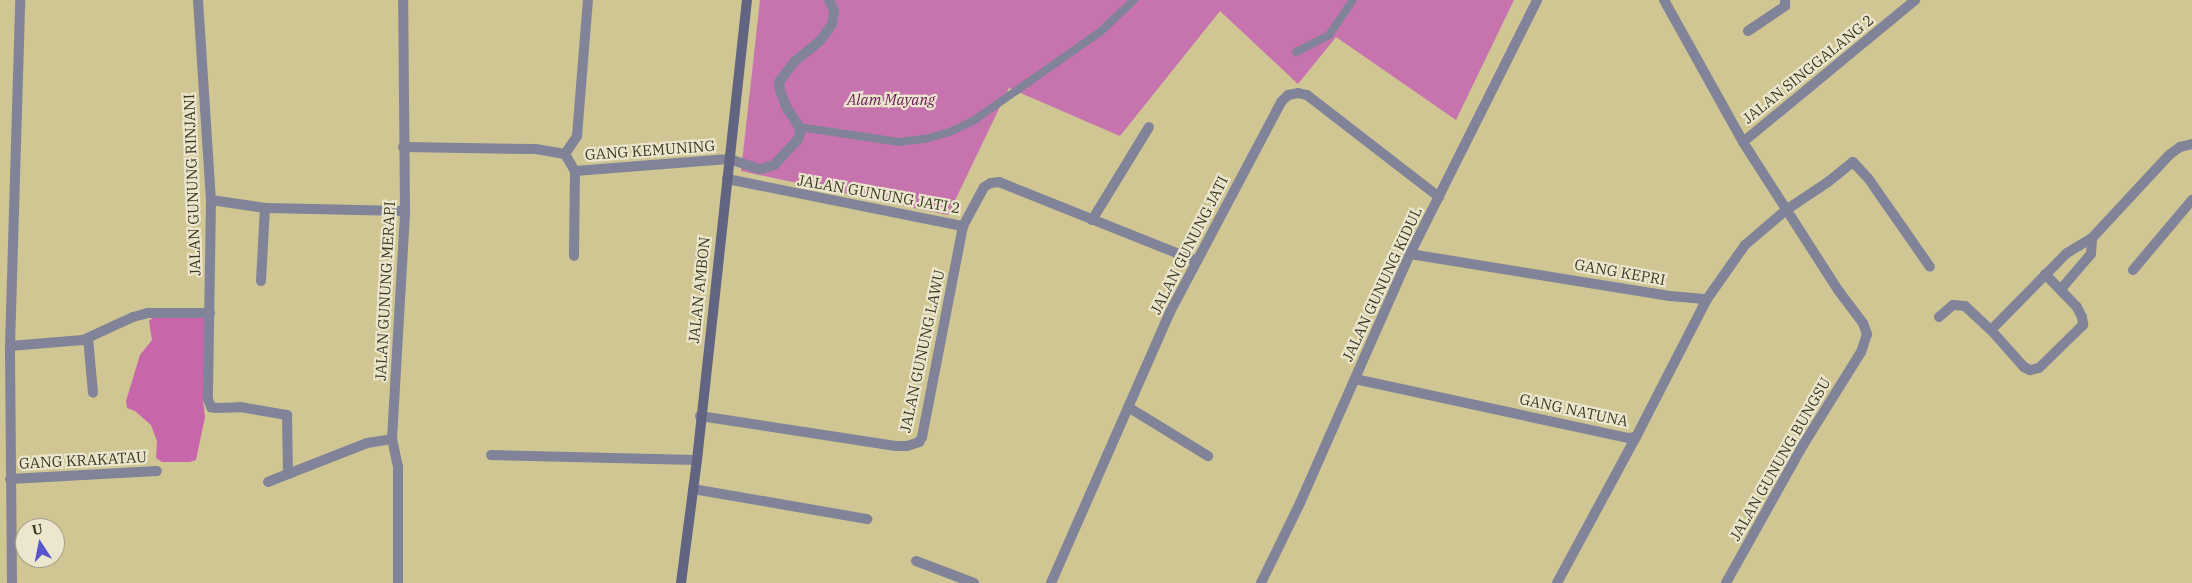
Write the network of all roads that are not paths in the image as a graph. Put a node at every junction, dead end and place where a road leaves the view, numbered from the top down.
1 (20, 0) edge
2 (198, 0) edge
3 (403, 0) edge
4 (588, 0) edge
5 (748, 0) edge
6 (829, 0) edge
7 (1134, 0) edge
8 (1353, 0) edge
9 (1537, 0) edge
10 (1664, 0) edge
11 (1785, 0) edge
12 (1915, 0) edge
13 (1748, 31) dead end
14 (1296, 52) dead end
15 (799, 127) junction
16 (1149, 127) dead end
17 (1742, 142) junction
18 (2192, 144) edge
19 (403, 147) junction
20 (565, 154) junction
21 (729, 159) junction
22 (575, 171) junction
23 (726, 180) junction
24 (1439, 197) junction
25 (211, 200) junction
26 (2192, 200) edge
27 (265, 208) junction
28 (1786, 210) junction
29 (405, 211) junction
30 (1092, 220) junction
31 (963, 226) junction
32 (2092, 238) junction
33 (1410, 254) junction
34 (574, 256) dead end
35 (1197, 261) junction
36 (1930, 266) dead end
37 (2133, 270) dead end
38 (2045, 274) junction
39 (261, 281) dead end
40 (2061, 290) junction
41 (1708, 299) junction
42 (210, 313) junction
43 (1939, 316) dead end
44 (1991, 330) junction
45 (88, 338) junction
46 (10, 346) junction
47 (1355, 378) junction
48 (93, 393) dead end
49 (1128, 407) junction
50 (700, 416) junction
51 (1636, 437) junction
52 (392, 439) junction
53 (491, 454) dead end
54 (1208, 456) dead end
55 (697, 460) junction
56 (157, 470) dead end
57 (288, 474) junction
58 (10, 479) junction
59 (268, 482) dead end
60 (693, 489) junction
61 (867, 519) dead end
62 (916, 561) dead end
63 (12, 583) edge
64 (398, 583) edge
65 (681, 583) edge
66 (974, 583) edge
67 (1051, 583) edge
68 (1261, 583) edge
69 (1557, 583) edge
70 (1726, 583) edge

1 - 46 street
2 - 25 street, JALAN GUNUNG RINJANI
3 - 19 street, JALAN GUNUNG MERAPI
4 - 20 street
5 - 21 street, JALAN AMBON
6 - 15 street
7 - 15 lane
8 - 14 lane
9 - 24 street, JALAN GUNUNG KIDUL
10 - 17 street
11 - 13 street
12 - 17 street, JALAN SINGGALANG 2
15 - 21 street
16 - 30 street
17 - 28 street
18 - 32 street
19 - 20 street, GANG KEMUNING
19 - 29 street, JALAN GUNUNG MERAPI
20 - 22 street, GANG KEMUNING
21 - 22 street, GANG KEMUNING
21 - 23 street, JALAN AMBON
22 - 34 street
23 - 31 street, JALAN GUNUNG JATI 2
23 - 50 street, JALAN AMBON
24 - 33 street, JALAN GUNUNG KIDUL
24 - 35 street, JALAN GUNUNG JATI
25 - 27 street
25 - 42 street, JALAN GUNUNG RINJANI
26 - 37 street
27 - 29 street
27 - 39 street
28 - 36 street
28 - 41 street
28 - 70 street, JALAN GUNUNG BUNGSU
29 - 52 street, JALAN GUNUNG MERAPI
30 - 31 street, JALAN GUNUNG JATI 2
30 - 35 street, JALAN GUNUNG JATI 2
31 - 50 street, JALAN GUNUNG LAWU
32 - 38 street
32 - 40 street
33 - 41 street, GANG KEPRI
33 - 47 street, JALAN GUNUNG KIDUL
35 - 49 street, JALAN GUNUNG JATI
38 - 40 street
38 - 44 street
40 - 44 street
41 - 51 street, GANG NATUNA
42 - 45 street
42 - 57 street, JALAN GUNUNG RINJANI
43 - 44 street
45 - 46 street
45 - 48 street
46 - 58 street
47 - 51 street, GANG NATUNA
47 - 68 street, JALAN GUNUNG KIDUL
49 - 54 street
49 - 67 street, JALAN GUNUNG JATI
50 - 55 street, JALAN AMBON
51 - 69 street
52 - 57 street
52 - 64 street, JALAN GUNUNG MERAPI
53 - 55 street
55 - 60 street, JALAN AMBON
56 - 58 street, GANG KRAKATAU
57 - 59 street
58 - 63 street
60 - 61 street
60 - 65 street, JALAN AMBON
62 - 66 street

